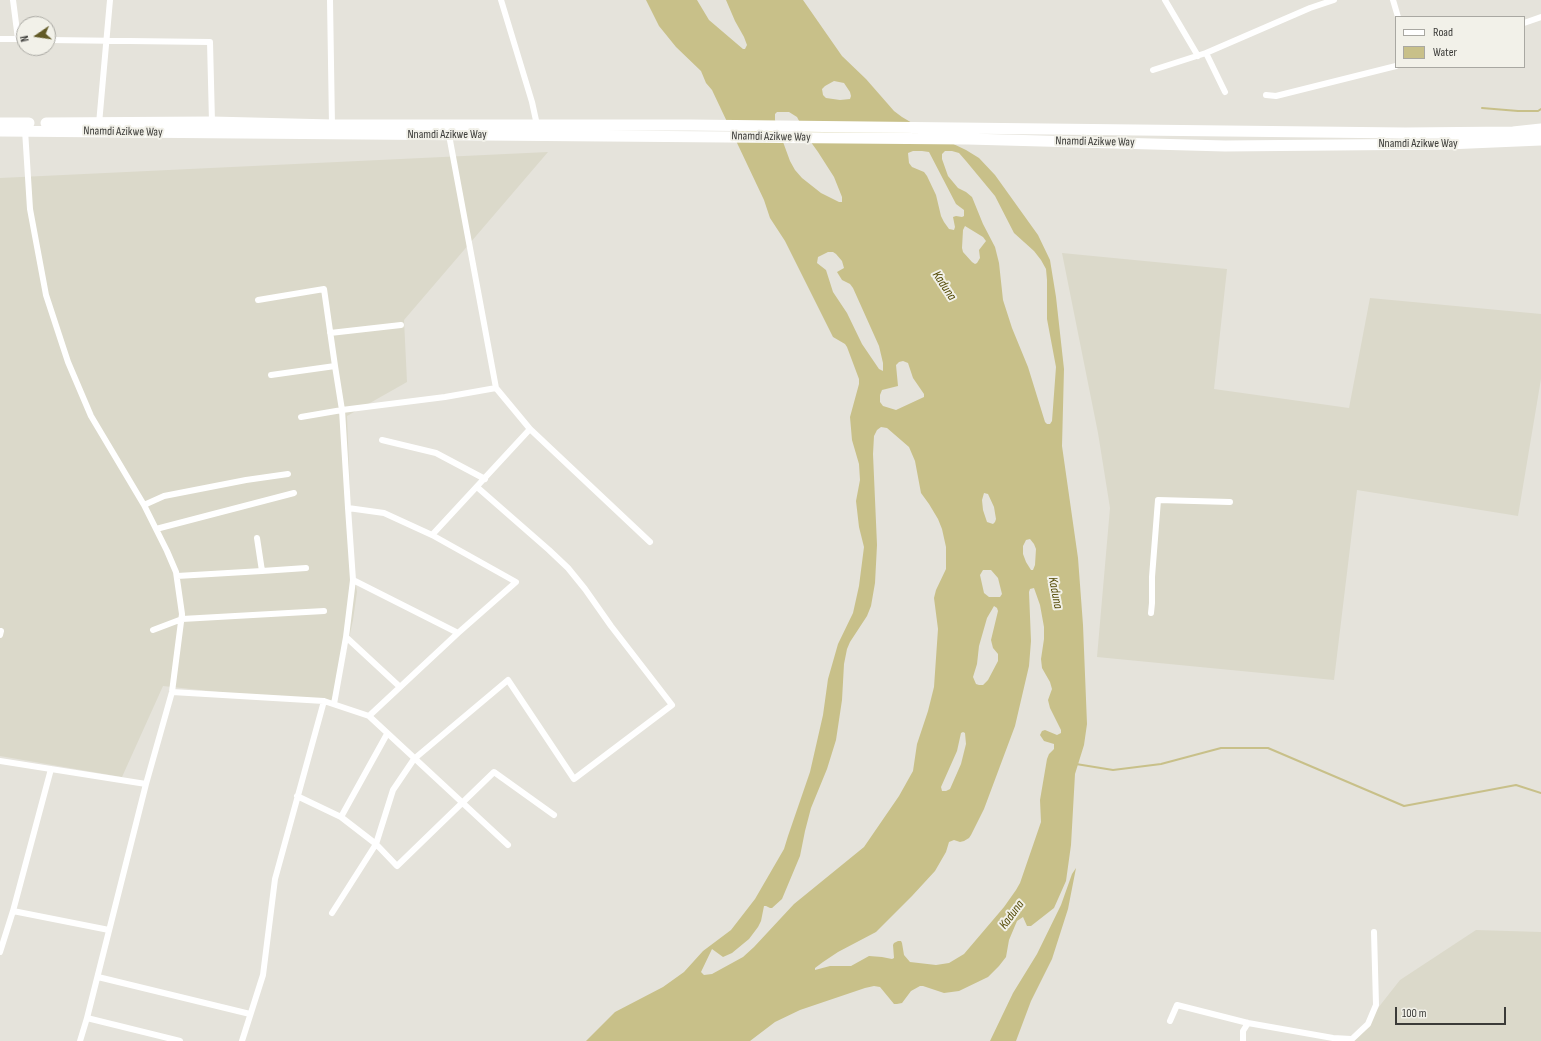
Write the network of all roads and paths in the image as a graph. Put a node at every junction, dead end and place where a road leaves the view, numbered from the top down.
1 (13, 0) edge
2 (110, 0) edge
3 (330, 0) edge
4 (501, 0) edge
5 (1165, 0) edge
6 (1334, 0) edge
7 (1393, 0) edge
8 (16, 16) edge
9 (1398, 16) edge
10 (1541, 17) edge
11 (1525, 23) edge
12 (0, 39) edge
13 (16, 39) edge
14 (56, 40) edge
15 (105, 40) junction
16 (1206, 53) junction
17 (1198, 56) junction
18 (1395, 66) edge
19 (1153, 70) dead end
20 (1225, 92) dead end
21 (1266, 95) dead end
22 (212, 122) junction
23 (0, 123) edge
24 (99, 124) junction
25 (332, 125) junction
26 (537, 125) junction
27 (25, 130) junction
28 (1541, 130) edge
29 (0, 131) edge
30 (690, 131) junction
31 (449, 135) junction
32 (1541, 140) edge
33 (258, 300) dead end
34 (401, 324) dead end
35 (330, 333) junction
36 (335, 366) junction
37 (271, 375) dead end
38 (496, 388) junction
39 (342, 410) junction
40 (301, 417) dead end
41 (530, 429) junction
42 (382, 440) dead end
43 (288, 474) dead end
44 (485, 479) junction
45 (477, 487) junction
46 (294, 493) dead end
47 (1230, 502) dead end
48 (144, 505) junction
49 (348, 508) junction
50 (156, 529) junction
51 (432, 535) junction
52 (257, 538) dead end
53 (650, 542) dead end
54 (306, 568) dead end
55 (262, 570) junction
56 (177, 576) junction
57 (354, 580) junction
58 (324, 611) dead end
59 (1151, 613) dead end
60 (182, 619) junction
61 (153, 630) dead end
62 (458, 633) junction
63 (346, 637) junction
64 (400, 687) junction
65 (172, 692) junction
66 (324, 701) junction
67 (334, 704) junction
68 (368, 716) junction
69 (387, 734) junction
70 (414, 759) junction
71 (0, 761) edge
72 (51, 770) junction
73 (146, 784) junction
74 (298, 796) junction
75 (462, 803) junction
76 (554, 815) dead end
77 (341, 817) junction
78 (376, 844) junction
79 (508, 845) dead end
80 (13, 911) junction
81 (332, 913) dead end
82 (109, 930) junction
83 (1374, 932) dead end
84 (0, 952) edge
85 (98, 977) junction
86 (250, 1014) junction
87 (87, 1018) junction
88 (1170, 1022) dead end
89 (1248, 1023) junction
90 (1351, 1040) edge
91 (80, 1041) edge
92 (180, 1041) edge
93 (242, 1041) edge
94 (1242, 1041) edge

1 - 8 street
2 - 15 street
3 - 25 street
4 - 26 street
5 - 17 street
6 - 16 street
7 - 9 street
10 - 11 street
12 - 13 street
14 - 15 street
15 - 22 street
15 - 24 street
16 - 17 street
16 - 20 street
17 - 19 street
18 - 21 street
22 - 24 highway, Nnamdi Azikwe Way
22 - 25 highway, Nnamdi Azikwe Way
23 - 24 highway, Nnamdi Azikwe Way
25 - 26 highway, Nnamdi Azikwe Way
26 - 30 highway, Nnamdi Azikwe Way
27 - 29 highway, Nnamdi Azikwe Way
27 - 31 highway, Nnamdi Azikwe Way
27 - 48 street
28 - 30 highway, Nnamdi Azikwe Way
30 - 31 highway, Nnamdi Azikwe Way
30 - 32 highway, Nnamdi Azikwe Way
31 - 38 street
33 - 35 street
34 - 35 street
35 - 36 street
36 - 37 street
36 - 39 street
38 - 39 street
38 - 41 street
39 - 40 street
39 - 49 street
41 - 44 street
41 - 53 street
42 - 44 street
43 - 48 street
44 - 45 street
45 - 51 street
45 - 70 street
46 - 50 street
47 - 59 street
48 - 50 street
49 - 51 street
49 - 57 street
50 - 56 street
51 - 62 street
52 - 55 street
54 - 55 street
55 - 56 street
56 - 60 street
57 - 62 street
57 - 63 street
58 - 60 street
60 - 61 street
60 - 65 street
62 - 64 street
63 - 64 street
63 - 67 street
64 - 68 street
65 - 66 street
65 - 73 street
66 - 67 street
66 - 74 street
67 - 68 street
68 - 69 street
69 - 70 street
69 - 77 street
70 - 75 street
70 - 78 street
71 - 72 street
72 - 73 street
72 - 80 street
73 - 82 street
74 - 77 street
74 - 86 street
75 - 76 street
75 - 78 street
75 - 79 street
77 - 78 street
78 - 81 street
80 - 82 street
80 - 84 street
82 - 85 street
83 - 90 street
85 - 86 street
85 - 87 street
86 - 93 street
87 - 91 street
87 - 92 street
88 - 89 street
89 - 90 street
89 - 94 street

